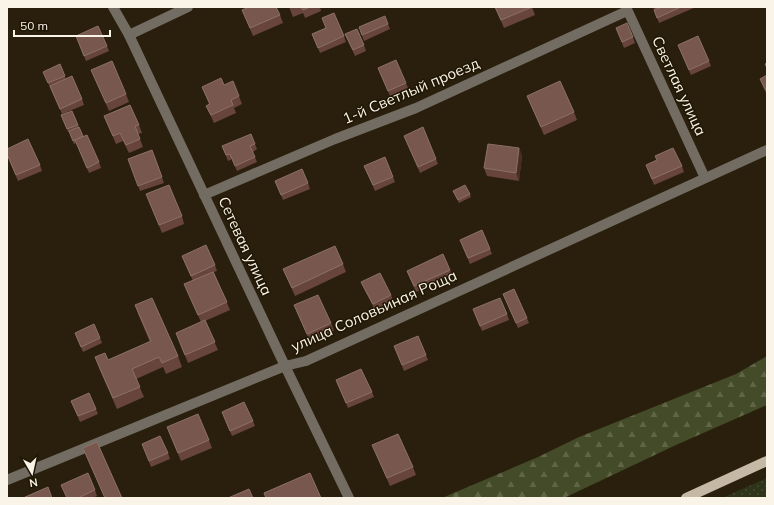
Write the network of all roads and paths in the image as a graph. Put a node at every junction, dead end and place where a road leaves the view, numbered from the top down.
1 (113, 7) edge
2 (188, 7) edge
3 (627, 9) edge
4 (129, 35) junction
5 (767, 150) edge
6 (705, 178) junction
7 (204, 194) junction
8 (285, 366) junction
9 (767, 461) edge
10 (7, 480) edge
11 (349, 498) edge
12 (686, 498) edge

1 - 4 street, Сетевая улица
2 - 4 street
3 - 6 street, Светлая улица
3 - 7 street, 1-й Светлый проезд
4 - 7 street, Сетевая улица
5 - 6 street, улица Соловьиная Роща
6 - 8 street, улица Соловьиная Роща
7 - 8 street, Сетевая улица
8 - 10 street, улица Соловьиная Роща
8 - 11 street, Сетевая улица
9 - 12 main road

